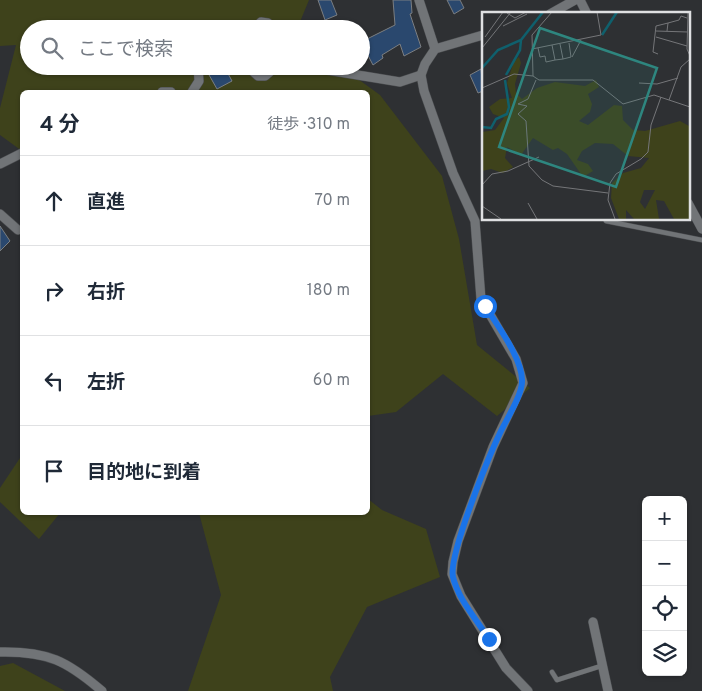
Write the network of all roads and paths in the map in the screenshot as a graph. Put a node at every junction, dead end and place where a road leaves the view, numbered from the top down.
1 (419, 0) edge
2 (575, 0) edge
3 (580, 0) edge
4 (554, 12) edge
5 (586, 12) edge
6 (482, 34) edge
7 (435, 49) junction
8 (199, 75) edge
9 (358, 75) edge
10 (421, 75) junction
11 (193, 90) edge
12 (20, 154) edge
13 (0, 164) edge
14 (690, 207) edge
15 (0, 214) edge
16 (606, 221) dead end
17 (702, 229) edge
18 (18, 230) dead end
19 (702, 240) edge
20 (593, 622) dead end
21 (0, 652) edge
22 (601, 666) junction
23 (552, 672) dead end
24 (102, 691) edge
25 (528, 691) edge
26 (608, 691) edge

1 - 7 street
2 - 4 street
3 - 5 street
6 - 7 street
7 - 10 street
8 - 11 street
9 - 10 street
10 - 25 street
12 - 13 street
14 - 17 street
15 - 18 street
16 - 19 lane
20 - 22 street
21 - 24 street
22 - 23 lane
22 - 26 street

